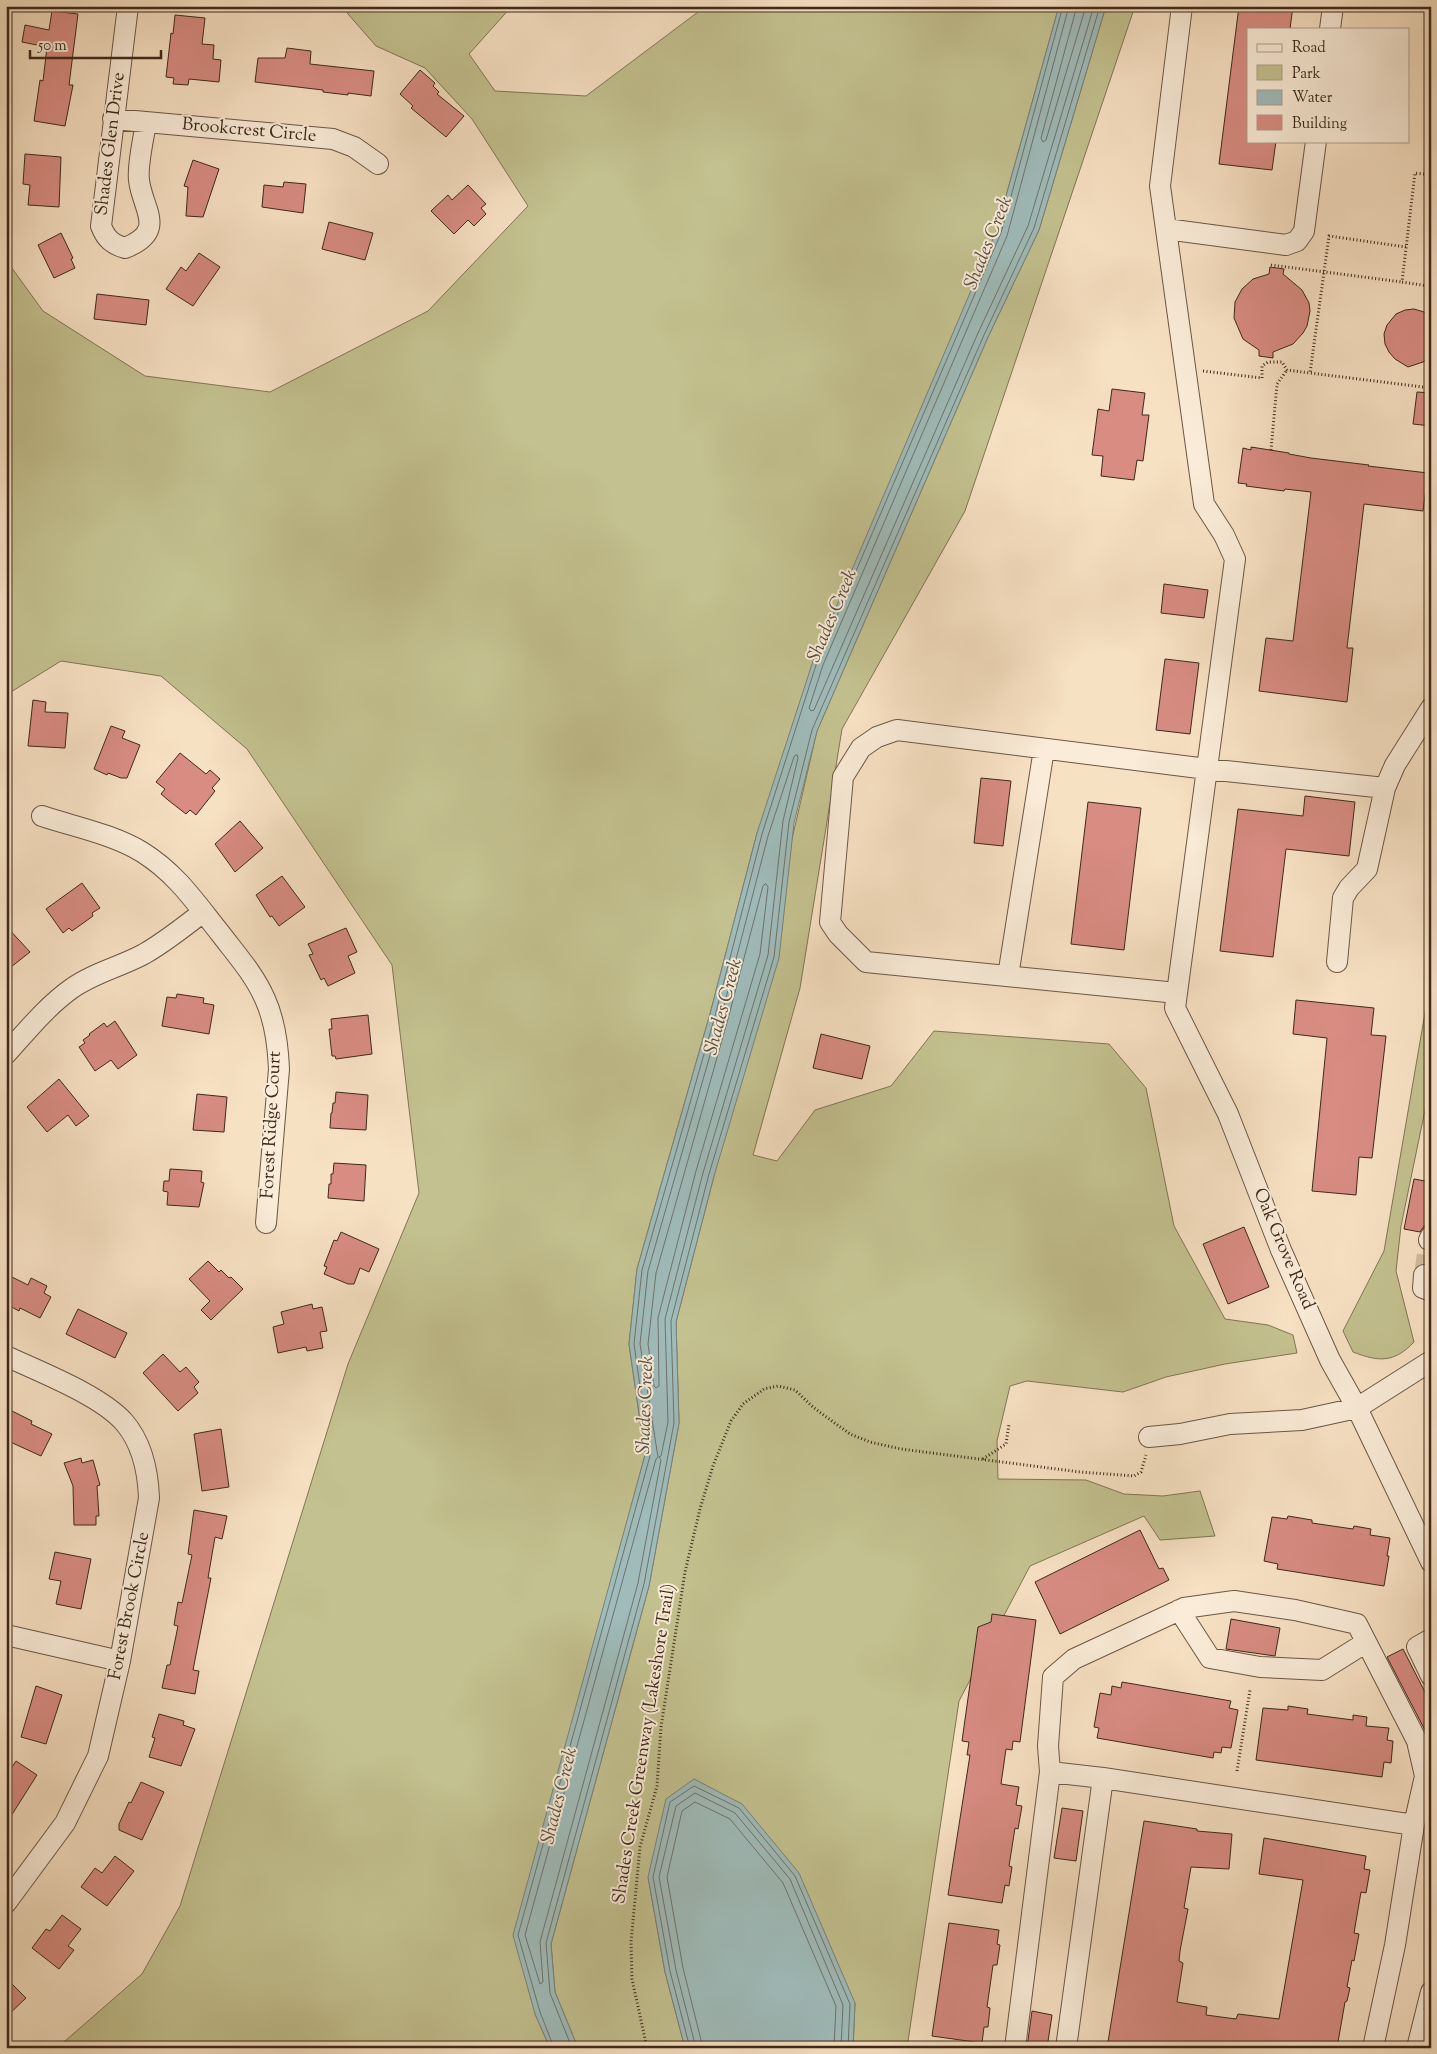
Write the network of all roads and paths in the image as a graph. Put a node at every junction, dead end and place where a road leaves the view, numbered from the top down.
1 (128, 6) edge
2 (1182, 6) edge
3 (1334, 6) edge
4 (1330, 28) edge
5 (114, 119) junction
6 (146, 122) junction
7 (1316, 142) edge
8 (378, 164) dead end
9 (1431, 175) edge
10 (1166, 229) junction
11 (1406, 247) junction
12 (1271, 265) dead end
13 (1431, 265) edge
14 (1325, 272) junction
15 (1402, 282) junction
16 (1430, 288) edge
17 (1185, 369) junction
18 (1287, 370) junction
19 (1310, 373) junction
20 (1431, 388) edge
21 (1271, 450) dead end
22 (1431, 708) edge
23 (1044, 749) junction
24 (1207, 769) junction
25 (1385, 788) junction
26 (42, 816) dead end
27 (203, 912) junction
28 (1337, 962) dead end
29 (1008, 976) junction
30 (1176, 1001) junction
31 (6, 1054) edge
32 (266, 1223) dead end
33 (6, 1356) edge
34 (1431, 1361) edge
35 (1357, 1408) junction
36 (1009, 1424) dead end
37 (1149, 1437) joint
38 (983, 1459) junction
39 (1431, 1562) edge
40 (1180, 1610) junction
41 (6, 1635) edge
42 (1365, 1642) junction
43 (1424, 1643) edge
44 (120, 1661) junction
45 (1431, 1676) edge
46 (1250, 1690) dead end
47 (1236, 1771) dead end
48 (1050, 1772) junction
49 (1104, 1778) junction
50 (1414, 1825) junction
51 (6, 1903) edge
52 (1430, 1999) edge
53 (647, 2048) edge
54 (1015, 2048) edge
55 (1066, 2048) edge
56 (1373, 2048) edge
57 (1417, 2048) edge

1 - 5 street, Shades Glen Drive
2 - 10 street
3 - 4 street
5 - 6 street, Brookcrest Circle
5 - 6 street, Shades Glen Drive
6 - 8 street, Brookcrest Circle
7 - 10 street
9 - 11 path
10 - 17 street
11 - 14 path
11 - 15 path
12 - 14 path
13 - 16 path
14 - 15 path
14 - 19 path
15 - 16 path
17 - 18 path
17 - 24 street
18 - 19 path
18 - 21 path
19 - 20 path
22 - 25 street
23 - 24 street
23 - 29 street
23 - 29 street
24 - 25 street
24 - 30 street
25 - 28 street
26 - 27 street, Forest Ridge Court
27 - 31 street
27 - 32 street, Forest Ridge Court
29 - 30 street
30 - 35 street, Oak Grove Road
33 - 44 street, Forest Brook Circle
34 - 35 street
35 - 37 street
35 - 39 street, Oak Grove Road
36 - 38 path
37 - 38 path, Shades Creek Greenway (Lakeshore Trail)
38 - 53 path, Shades Creek Greenway (Lakeshore Trail)
40 - 42 street
40 - 42 street
40 - 48 street
41 - 44 street
42 - 50 street
43 - 45 street
44 - 51 street, Forest Brook Circle
46 - 47 path
48 - 49 street
48 - 54 street
49 - 50 street
49 - 55 street
50 - 56 street
52 - 57 street

